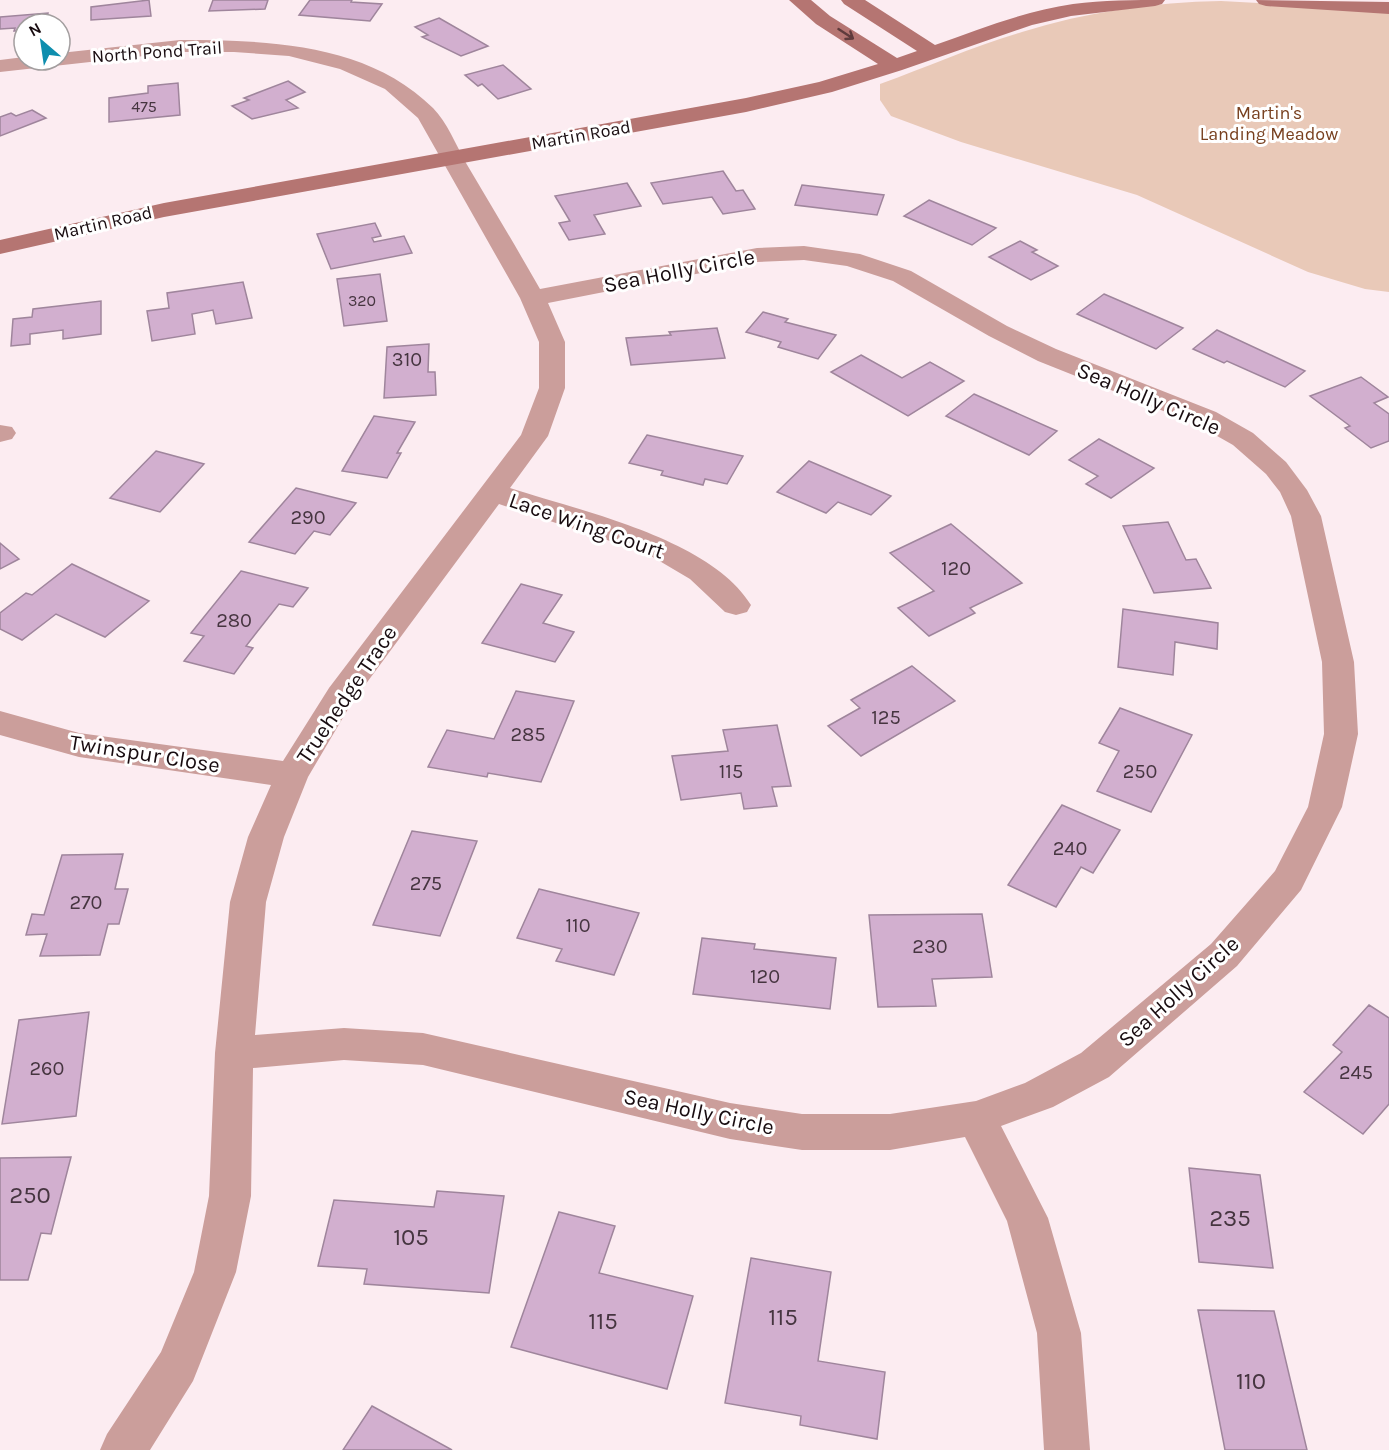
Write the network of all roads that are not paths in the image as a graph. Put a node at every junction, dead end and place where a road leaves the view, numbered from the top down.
1 (799, 0) edge
2 (852, 0) edge
3 (1155, 0) edge
4 (1266, 0) edge
5 (1117, 1) edge
6 (1389, 8) edge
7 (932, 52) junction
8 (0, 66) edge
9 (895, 66) junction
10 (454, 158) junction
11 (0, 247) edge
12 (533, 298) junction
13 (494, 492) junction
14 (736, 605) dead end
15 (0, 723) edge
16 (292, 775) junction
17 (234, 1053) junction
18 (976, 1118) junction
19 (123, 1450) edge
20 (1067, 1450) edge

1 -> 9 street
2 - 7 street
3 - 5 street, Martin Road
4 - 6 street
5 - 7 street, Martin Road
7 - 9 street, Martin Road
8 - 10 street, North Pond Trail
9 - 10 street, Martin Road
10 - 11 street, Martin Road
10 - 12 street, Truehedge Trace
12 - 13 street, Truehedge Trace
12 - 18 street, Sea Holly Circle
13 - 14 street, Lace Wing Court
13 - 16 street, Truehedge Trace
15 - 16 street, Twinspur Close
16 - 17 street, Truehedge Trace
17 - 18 street, Sea Holly Circle
17 - 19 street, Truehedge Trace
18 - 20 street

